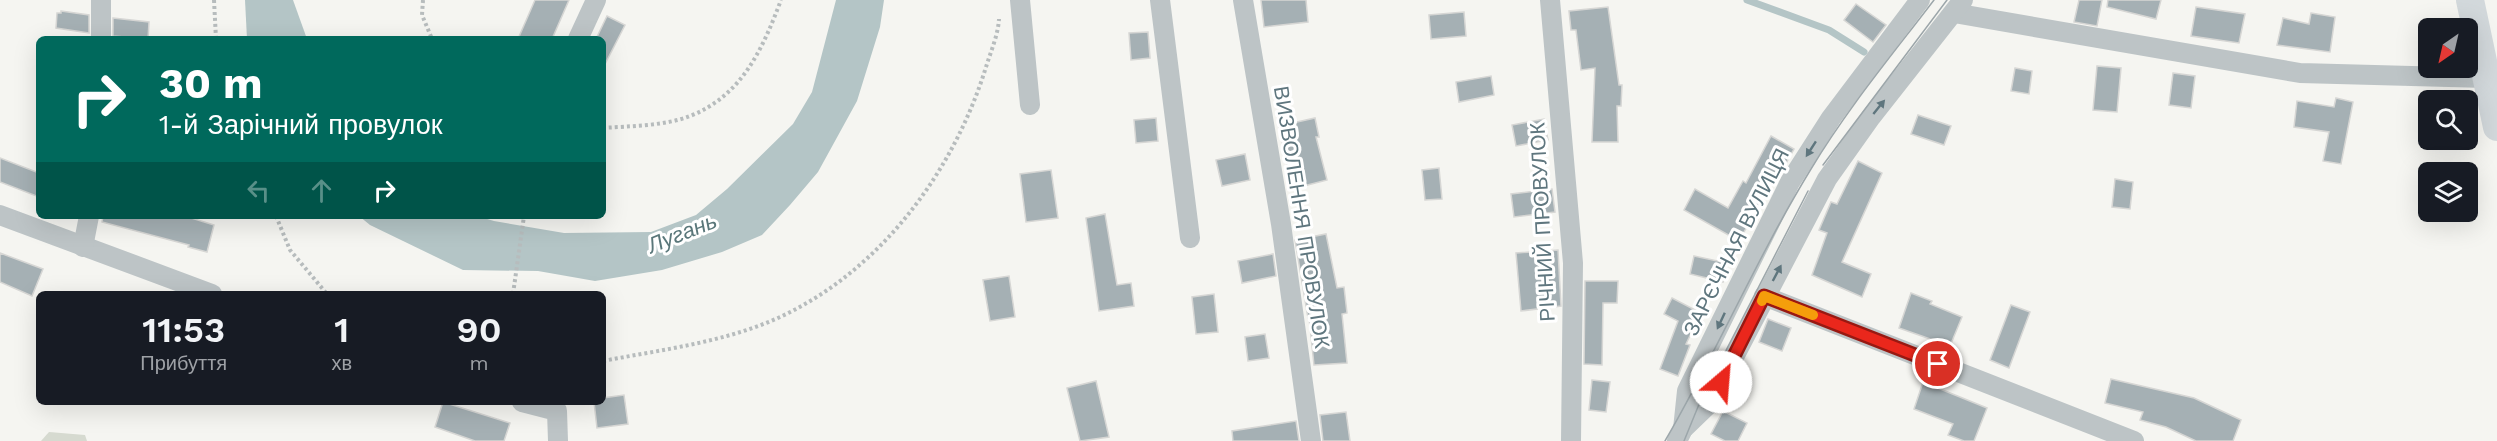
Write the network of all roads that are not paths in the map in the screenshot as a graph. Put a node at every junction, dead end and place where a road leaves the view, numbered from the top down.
1 (101, 0) edge
2 (596, 0) edge
3 (1020, 0) edge
4 (1161, 0) edge
5 (1243, 0) edge
6 (1550, 0) edge
7 (1920, 0) edge
8 (2470, 0) edge
9 (1958, 7) edge
10 (101, 36) edge
11 (579, 36) edge
12 (2486, 78) junction
13 (1030, 105) dead end
14 (2497, 127) edge
15 (0, 214) edge
16 (88, 219) edge
17 (1190, 238) dead end
18 (83, 247) junction
19 (204, 291) edge
20 (1764, 296) junction
21 (534, 405) edge
22 (1680, 435) edge
23 (558, 441) edge
24 (1311, 441) edge
25 (1571, 441) edge
26 (2134, 441) edge

1 - 10 street
2 - 11 street
3 - 13 street
4 - 17 street
5 - 24 street, ВИЗВОЛЕННЯ ПРОВУЛОК
6 - 25 street, РІЧНИЙ ПРОВУЛОК
7 -> 22 street, ЗАРЄЧНАЯ ВУЛИЦЯ
8 - 12 main road
9 - 12 street
20 -> 9 street, ЗАРЄЧНАЯ ВУЛИЦЯ
12 - 14 main road
15 - 18 street
16 - 18 street
18 - 19 street
20 - 22 street, ЗАРЄЧНАЯ ВУЛИЦЯ
20 - 26 street
21 - 23 street

